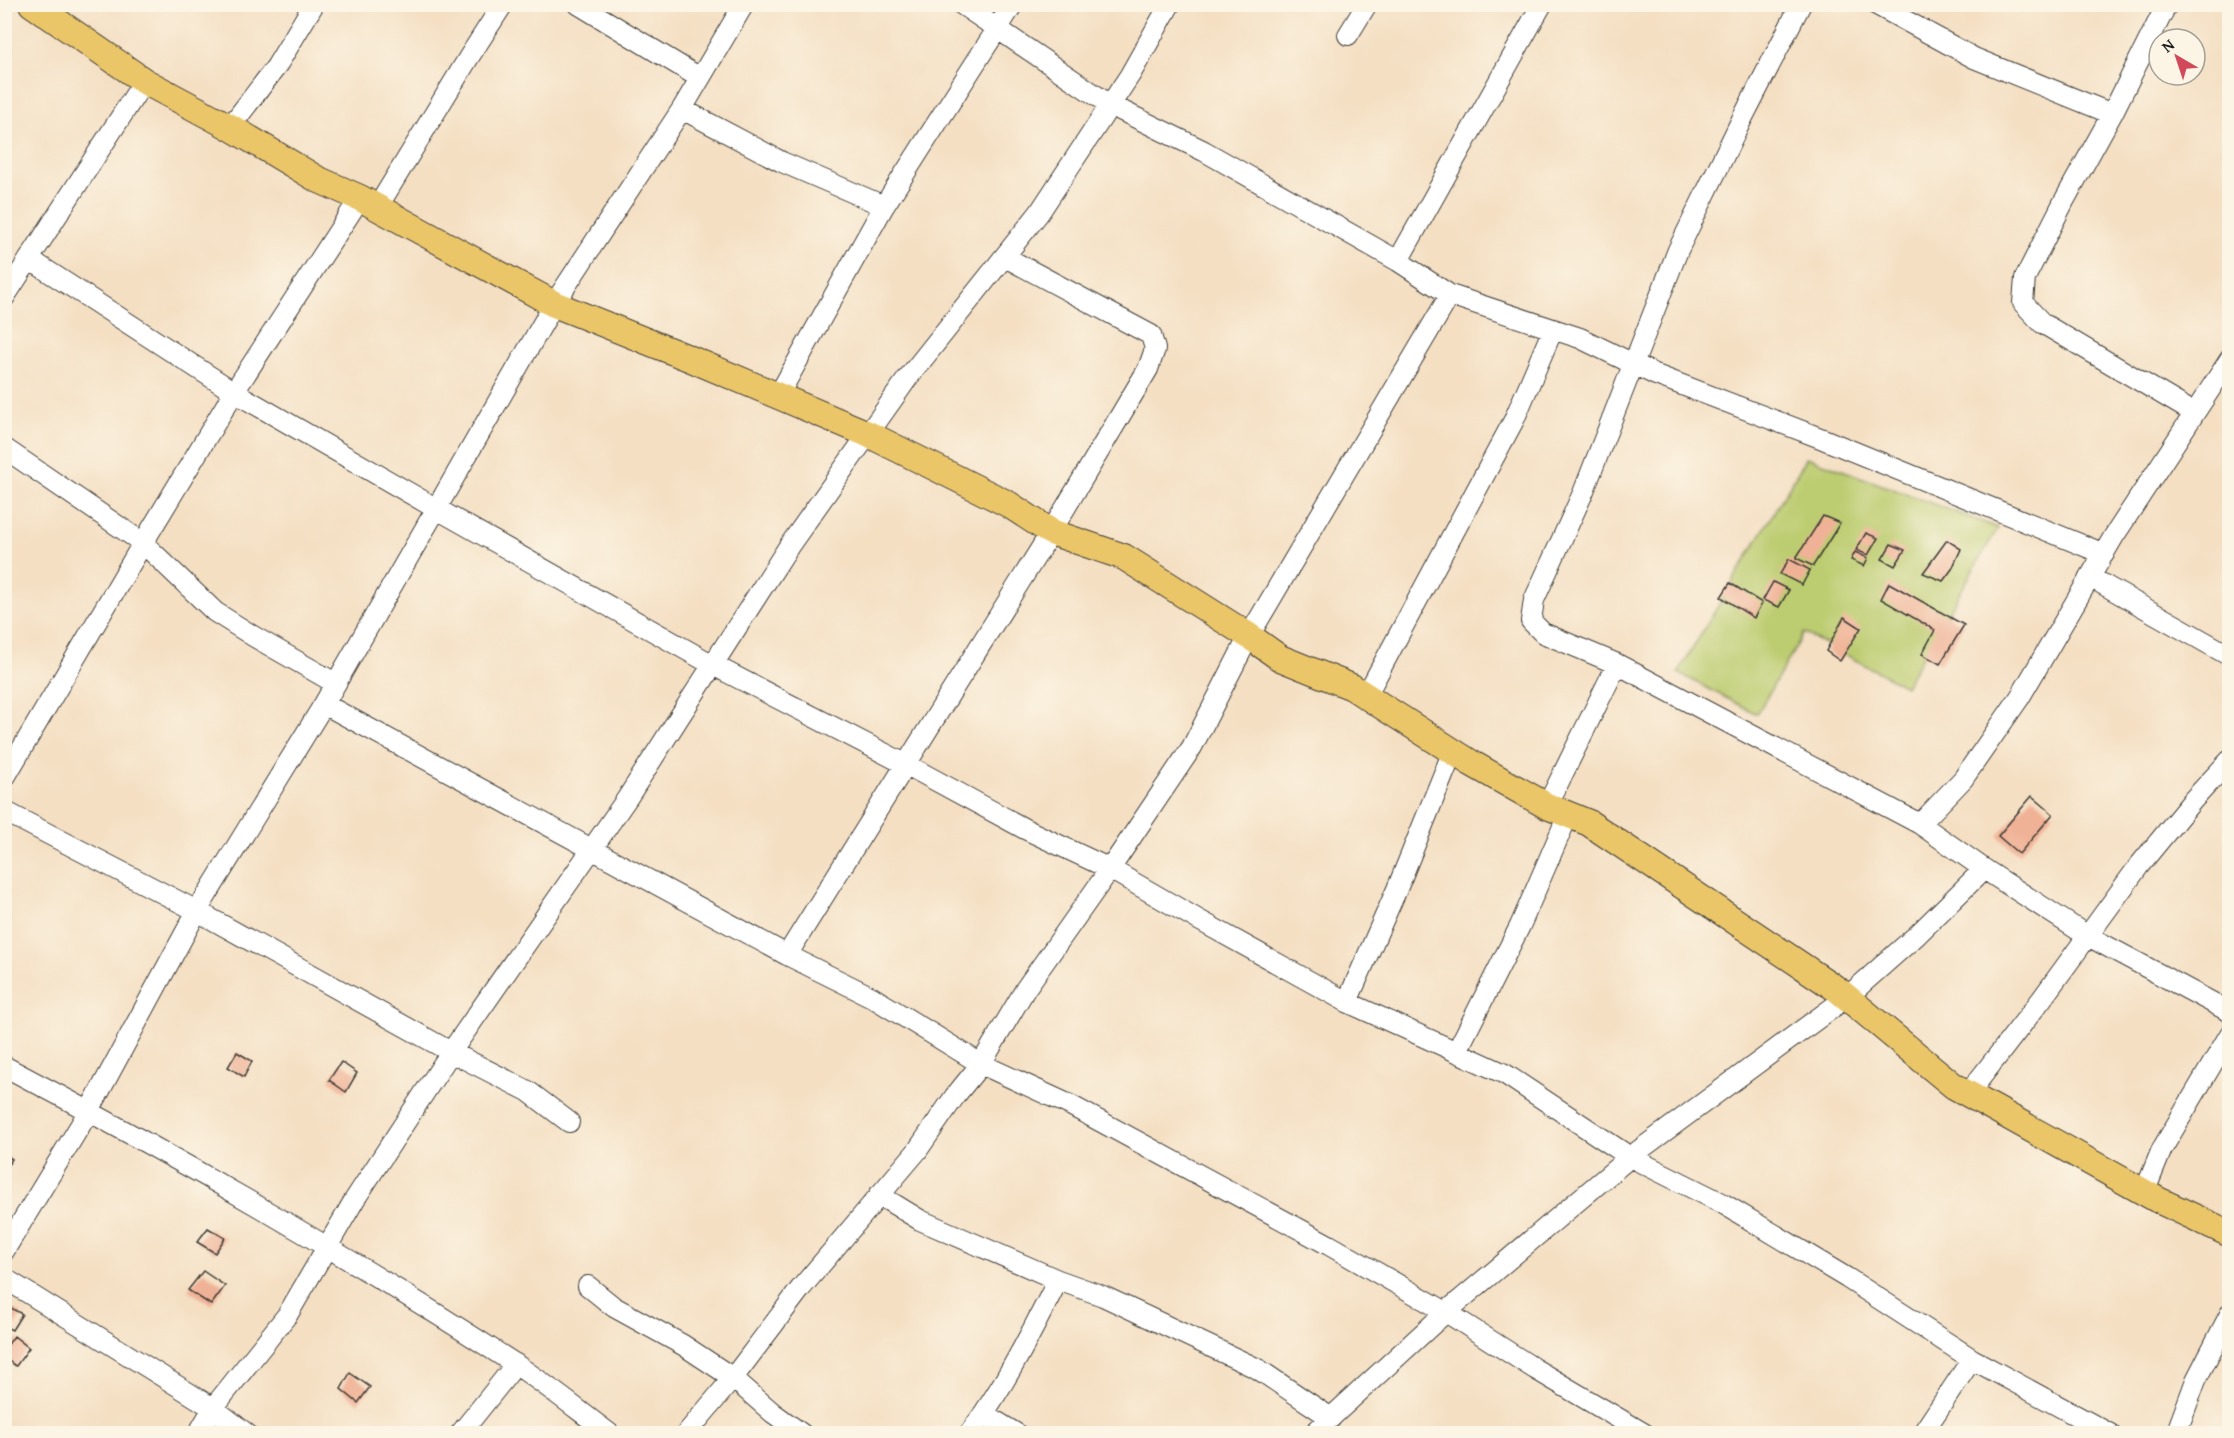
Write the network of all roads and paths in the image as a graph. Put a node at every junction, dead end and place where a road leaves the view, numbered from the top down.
1 (32, 4) edge
2 (314, 4) edge
3 (503, 4) edge
4 (578, 4) edge
5 (744, 4) edge
6 (961, 4) edge
7 (1013, 4) edge
8 (1170, 4) edge
9 (1367, 4) edge
10 (1542, 4) edge
11 (1801, 4) edge
12 (1875, 4) edge
13 (2167, 4) edge
14 (999, 28) junction
15 (1348, 35) dead end
16 (700, 78) junction
17 (144, 81) junction
18 (1110, 105) junction
19 (682, 109) junction
20 (2112, 114) junction
21 (230, 127) junction
22 (369, 203) junction
23 (884, 206) junction
24 (1005, 257) junction
25 (28, 260) junction
26 (1398, 261) junction
27 (1450, 295) junction
28 (4, 298) edge
29 (554, 304) junction
30 (1553, 329) junction
31 (2229, 359) edge
32 (1635, 364) junction
33 (234, 392) junction
34 (778, 396) junction
35 (2194, 413) junction
36 (868, 434) junction
37 (4, 448) edge
38 (437, 509) junction
39 (1052, 532) junction
40 (143, 543) junction
41 (2104, 554) junction
42 (2090, 577) junction
43 (1249, 636) junction
44 (2229, 656) edge
45 (1617, 664) junction
46 (713, 665) junction
47 (335, 683) junction
48 (1366, 696) junction
49 (324, 704) junction
50 (1453, 751) junction
51 (2229, 761) edge
52 (907, 765) junction
53 (4, 779) edge
54 (4, 811) edge
55 (1558, 811) junction
56 (1920, 824) junction
57 (591, 849) junction
58 (1110, 869) junction
59 (1984, 869) junction
60 (197, 911) junction
61 (2086, 935) junction
62 (786, 955) junction
63 (1847, 997) junction
64 (1347, 1002) junction
65 (2229, 1012) edge
66 (2229, 1034) edge
67 (1457, 1051) junction
68 (451, 1052) junction
69 (981, 1064) junction
70 (4, 1066) edge
71 (1968, 1094) junction
72 (89, 1111) junction
73 (569, 1122) dead end
74 (1630, 1156) junction
75 (2145, 1193) junction
76 (879, 1195) junction
77 (2229, 1234) edge
78 (328, 1245) junction
79 (4, 1251) edge
80 (4, 1278) edge
81 (1058, 1280) junction
82 (588, 1286) dead end
83 (1446, 1311) junction
84 (2229, 1314) edge
85 (1972, 1359) junction
86 (516, 1364) junction
87 (733, 1378) junction
88 (213, 1408) junction
89 (984, 1414) junction
90 (1331, 1418) junction
91 (1618, 1427) edge
92 (198, 1434) edge
93 (246, 1434) edge
94 (460, 1434) edge
95 (610, 1434) edge
96 (686, 1434) edge
97 (802, 1434) edge
98 (969, 1434) edge
99 (1017, 1434) edge
100 (1313, 1434) edge
101 (1645, 1434) edge
102 (1922, 1434) edge
103 (2110, 1434) edge
104 (2176, 1434) edge

1 - 17 main road
2 - 21 street
3 - 22 street
4 - 16 street
5 - 16 street
6 - 14 street
7 - 14 street
8 - 18 street
9 - 15 street
10 - 26 street
11 - 32 street
12 - 20 street
13 - 20 street
14 - 18 street
14 - 23 street
16 - 19 street
17 - 21 main road
17 - 25 street
18 - 24 street
18 - 26 street
19 - 23 street
19 - 29 street
20 - 35 street
21 - 22 main road
22 - 29 main road
22 - 33 street
23 - 34 street
24 - 36 street
24 - 39 street
25 - 28 street
25 - 33 street
26 - 27 street
27 - 30 street
27 - 43 street
29 - 34 main road
29 - 38 street
30 - 32 street
30 - 48 street
31 - 35 street
32 - 41 street
32 - 45 street
33 - 38 street
33 - 40 street
34 - 36 main road
35 - 41 street
36 - 39 main road
36 - 46 street
37 - 40 street
38 - 46 street
38 - 47 street
39 - 43 main road
39 - 52 street
40 - 47 street
40 - 53 street
41 - 42 street
42 - 44 street
42 - 56 street
43 - 48 main road
43 - 58 street
45 - 55 street
45 - 56 street
46 - 52 street
46 - 57 street
47 - 49 street
48 - 50 main road
49 - 57 street
49 - 60 street
50 - 55 main road
50 - 64 street
51 - 61 street
52 - 58 street
52 - 62 street
54 - 60 street
55 - 63 main road
55 - 67 street
56 - 59 street
57 - 62 street
57 - 68 street
58 - 64 street
58 - 69 street
59 - 61 street
59 - 63 street
60 - 68 street
60 - 72 street
61 - 65 street
61 - 71 street
62 - 69 street
63 - 71 main road
63 - 74 street
64 - 67 street
66 - 75 street
67 - 74 street
68 - 73 street
68 - 78 street
69 - 76 street
69 - 83 street
70 - 72 street
71 - 75 main road
72 - 78 street
72 - 79 street
74 - 83 street
74 - 85 street
75 - 77 main road
76 - 81 street
76 - 87 street
78 - 86 street
78 - 88 street
80 - 88 street
81 - 89 street
81 - 90 street
82 - 87 street
83 - 90 street
83 - 91 street
84 - 104 street
85 - 102 street
85 - 103 street
86 - 94 street
86 - 95 street
87 - 96 street
87 - 97 street
88 - 92 street
88 - 93 street
89 - 98 street
89 - 99 street
90 - 100 street
91 - 101 street

